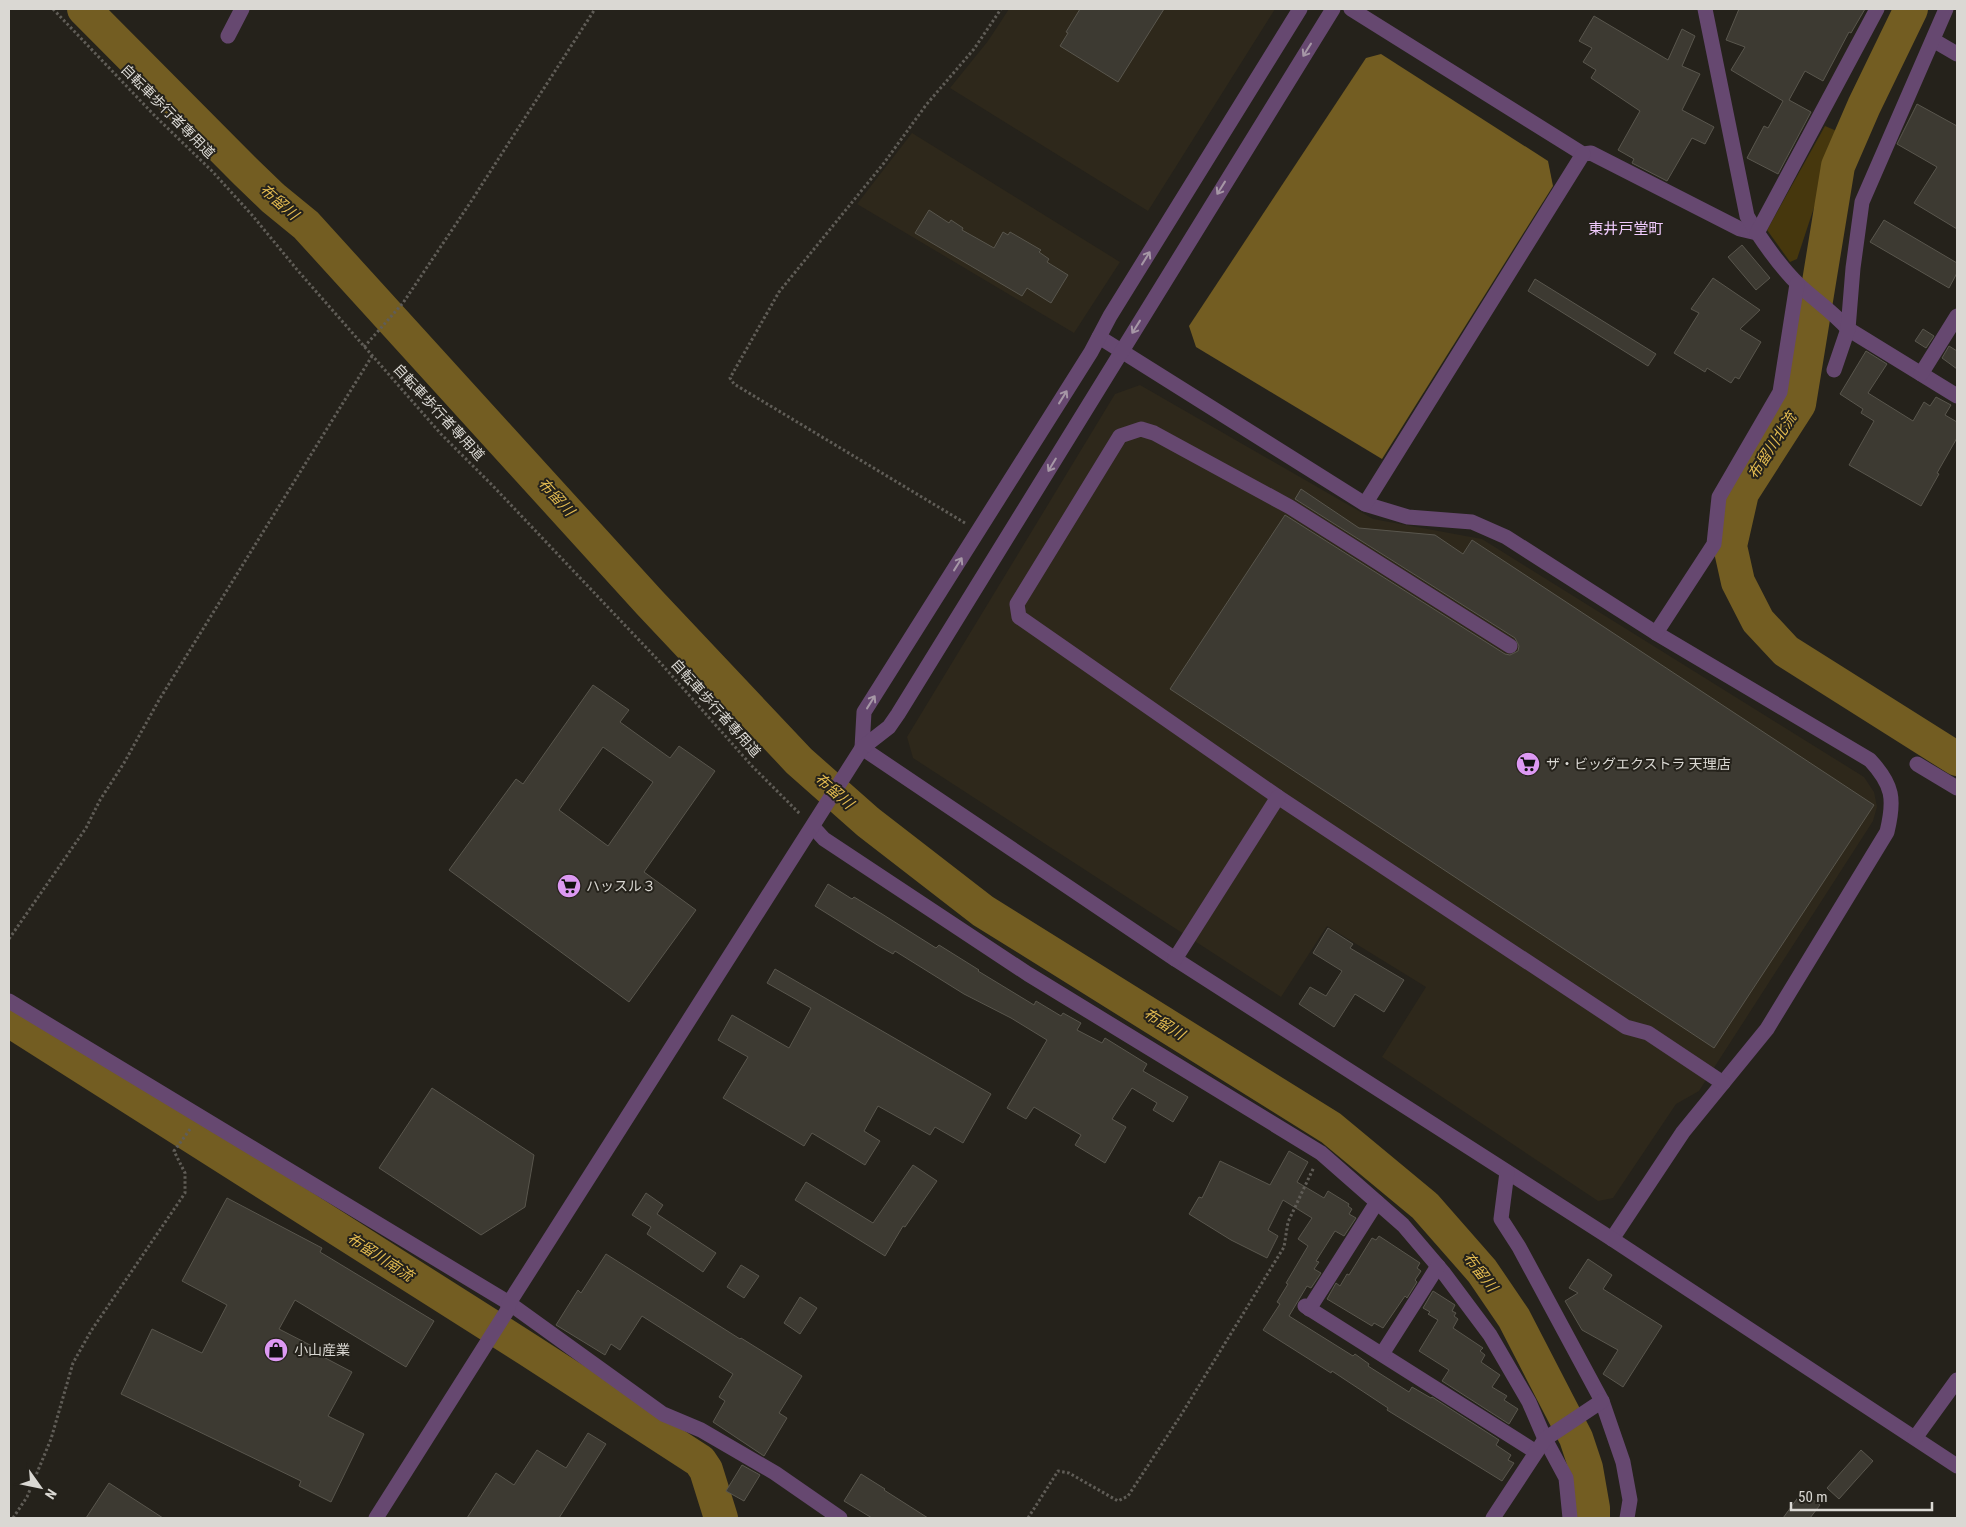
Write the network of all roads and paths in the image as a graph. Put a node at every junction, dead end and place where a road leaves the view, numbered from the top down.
1 (53, 9) edge
2 (242, 9) edge
3 (595, 9) edge
4 (1001, 9) edge
5 (1300, 9) edge
6 (1333, 9) edge
7 (1351, 9) edge
8 (1705, 9) edge
9 (1877, 9) edge
10 (1946, 9) edge
11 (228, 36) dead end
12 (1933, 40) junction
13 (1957, 54) edge
14 (1583, 154) junction
15 (1757, 234) junction
16 (1801, 287) junction
17 (1957, 316) edge
18 (1848, 329) junction
19 (1099, 337) junction
20 (364, 347) junction
21 (1121, 351) junction
22 (372, 356) junction
23 (1834, 370) dead end
24 (1921, 374) junction
25 (1957, 396) edge
26 (1365, 504) junction
27 (979, 531) junction
28 (1656, 633) junction
29 (1510, 646) dead end
30 (858, 754) junction
31 (1917, 764) dead end
32 (1956, 785) edge
33 (1278, 797) junction
34 (817, 821) junction
35 (9, 939) edge
36 (1175, 959) junction
37 (9, 1001) edge
38 (1723, 1083) junction
39 (196, 1121) dead end
40 (1320, 1153) junction
41 (1507, 1172) junction
42 (1377, 1202) junction
43 (1612, 1238) junction
44 (1438, 1266) junction
45 (508, 1307) junction
46 (1382, 1354) junction
47 (1957, 1380) edge
48 (1598, 1404) junction
49 (1915, 1438) junction
50 (1544, 1442) junction
51 (1957, 1466) edge
52 (13, 1518) edge
53 (376, 1518) edge
54 (840, 1518) edge
55 (1028, 1518) edge
56 (1493, 1518) edge
57 (1570, 1518) edge
58 (1627, 1518) edge

1 - 20 path, 自転車歩行者専用道
2 - 11 street
3 - 20 path
4 - 27 path
19 -> 5 street
6 -> 21 street
7 - 14 street
8 - 15 street
9 - 15 street
10 - 12 street
12 - 13 street
12 - 18 street
14 - 15 street
14 - 26 street
15 - 16 street
16 - 18 street
16 - 28 street
17 - 24 street
18 - 23 street
18 - 24 street
19 - 21 street
27 -> 19 street
20 - 22 path, 自転車歩行者専用道
21 - 26 street
21 -> 30 street
22 - 34 path, 自転車歩行者専用道
22 - 35 path
24 - 25 street
26 - 28 street
30 -> 27 street
28 - 38 street
29 - 33 street
30 - 34 street
30 - 36 street
31 - 32 street
33 - 36 street
33 - 38 street
34 - 40 street
34 - 45 street
36 - 41 street
37 - 45 street
38 - 43 street
39 - 52 path
40 - 42 street
40 - 55 path
41 - 43 street
41 - 48 street
42 - 44 street
42 - 46 street
43 - 49 street
44 - 46 street
44 - 50 street
45 - 53 street
45 - 54 street
46 - 50 street
47 - 49 street
48 - 50 street
48 - 58 street
49 - 51 street
50 - 56 street
50 - 57 street

